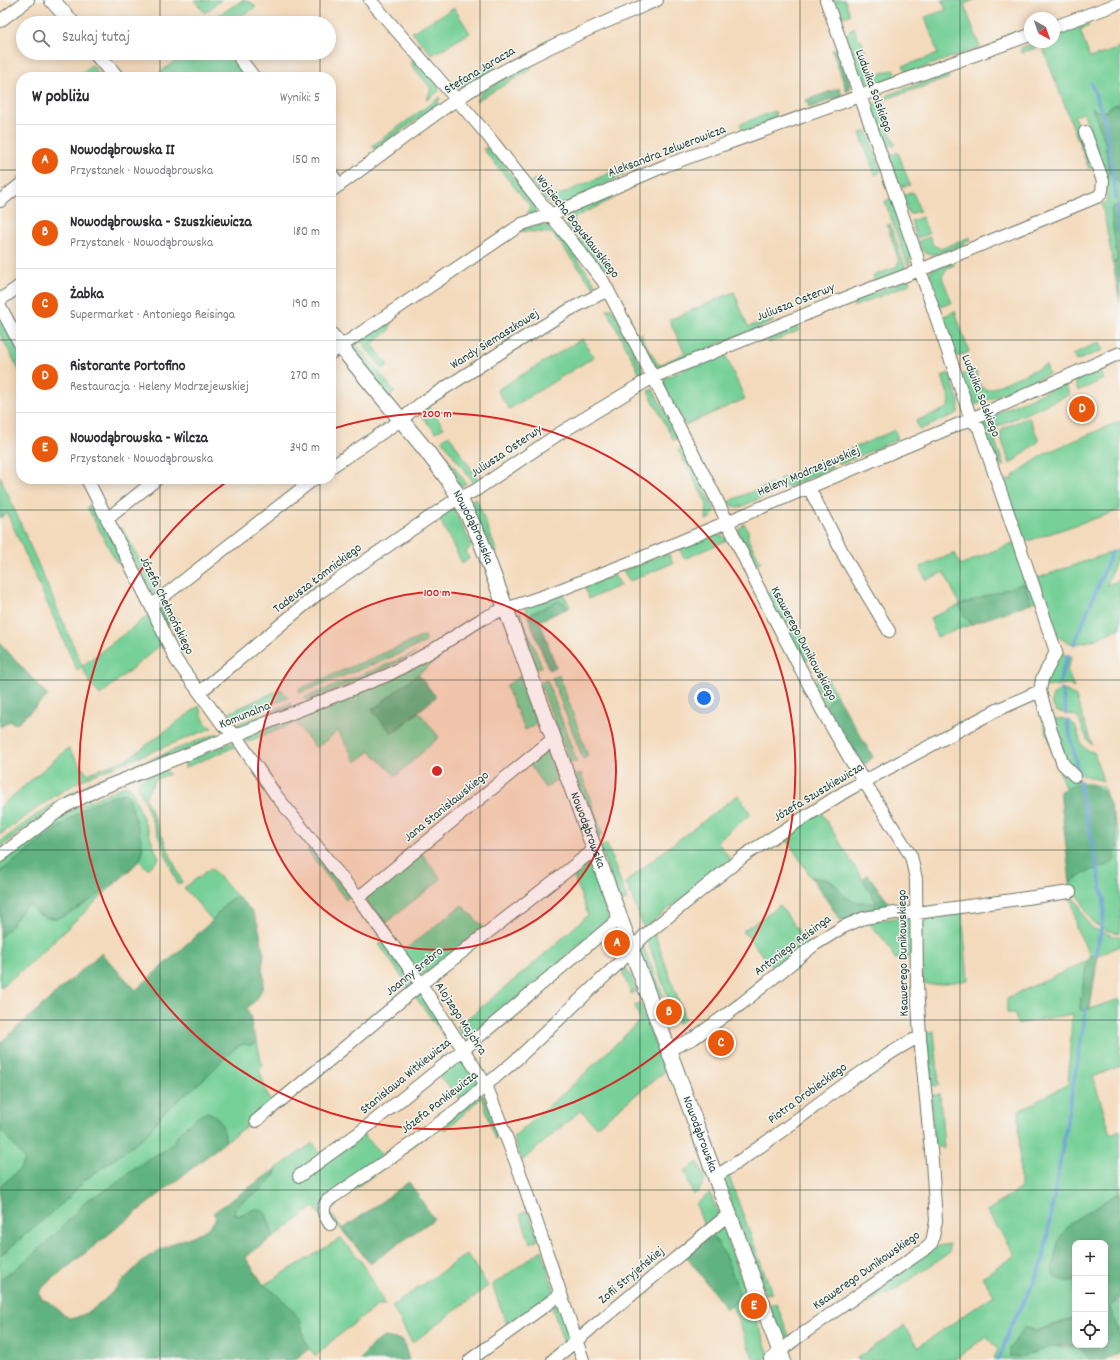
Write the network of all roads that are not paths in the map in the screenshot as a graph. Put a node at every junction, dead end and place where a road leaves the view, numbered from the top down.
1 (28, 0) edge
2 (52, 0) edge
3 (370, 0) edge
4 (657, 0) edge
5 (826, 0) edge
6 (1120, 3) edge
7 (66, 16) edge
8 (0, 22) edge
9 (1060, 25) edge
10 (1024, 37) edge
11 (102, 60) edge
12 (241, 60) edge
13 (112, 72) edge
14 (250, 72) edge
15 (859, 96) junction
16 (456, 100) junction
17 (1085, 132) dead end
18 (16, 188) edge
19 (336, 188) edge
20 (0, 201) edge
21 (550, 215) junction
22 (920, 270) junction
23 (16, 289) edge
24 (608, 290) junction
25 (0, 300) edge
26 (0, 306) edge
27 (16, 336) edge
28 (336, 350) edge
29 (1120, 353) edge
30 (653, 377) junction
31 (971, 419) junction
32 (401, 420) junction
33 (336, 464) edge
34 (90, 484) edge
35 (151, 484) edge
36 (308, 484) edge
37 (809, 488) junction
38 (459, 497) junction
39 (107, 519) junction
40 (727, 522) junction
41 (151, 606) junction
42 (505, 608) junction
43 (888, 631) dead end
44 (1040, 691) junction
45 (200, 692) junction
46 (235, 735) junction
47 (553, 739) junction
48 (1074, 776) dead end
49 (864, 782) junction
50 (594, 850) junction
51 (0, 856) edge
52 (1070, 892) dead end
53 (358, 898) junction
54 (917, 912) junction
55 (620, 918) junction
56 (631, 948) junction
57 (422, 984) junction
58 (920, 1037) junction
59 (463, 1050) junction
60 (668, 1050) junction
61 (486, 1085) junction
62 (256, 1121) dead end
63 (299, 1176) dead end
64 (715, 1177) junction
65 (729, 1214) junction
66 (330, 1224) dead end
67 (561, 1294) junction
68 (576, 1340) junction
69 (777, 1357) edge
70 (470, 1360) edge
71 (553, 1360) edge
72 (583, 1360) edge

1 - 8 street
2 - 7 street
3 - 16 street, Wojciecha Bogusławskiego
4 - 16 street, Stefana Jaracza
5 - 15 street, Ludwika Solskiego
6 - 9 street
10 - 15 street, Aleksandra Zelwerowicza
11 - 13 street
12 - 14 street
15 - 21 street, Aleksandra Zelwerowicza
15 - 22 street, Ludwika Solskiego
16 - 19 street, Stefana Jaracza
16 - 21 street, Wojciecha Bogusławskiego
17 - 22 street, Juliusza Osterwy
18 - 20 street
21 - 24 street, Wojciecha Bogusławskiego
21 - 28 street, Aleksandra Zelwerowicza
22 - 30 street, Juliusza Osterwy
22 - 31 street, Ludwika Solskiego
23 - 25 street
24 - 30 street, Wojciecha Bogusławskiego
24 - 32 street, Wandy Siemaszkowej
26 - 27 street
28 - 32 street, Nowodąbrowska
29 - 31 street, Heleny Modrzejewskiej
30 - 38 street, Juliusza Osterwy
30 - 40 street, Wojciecha Bogusławskiego
31 - 37 street, Heleny Modrzejewskiej
31 - 44 street, Ludwika Solskiego
32 - 33 street, Wandy Siemaszkowej
32 - 38 street, Nowodąbrowska
34 - 39 street, Józefa Chełmońskiego
35 - 39 street
36 - 41 street
37 - 40 street, Heleny Modrzejewskiej
37 - 43 street
38 - 42 street, Nowodąbrowska
38 - 45 street, Tadeusza Łomnickiego
39 - 41 street, Józefa Chełmońskiego
40 - 42 street, Heleny Modrzejewskiej
40 - 49 street, Ksawerego Dunikowskiego
41 - 45 street, Józefa Chełmońskiego
42 - 46 street, Komunalna
42 - 47 street, Nowodąbrowska
44 - 48 street
44 - 49 street, Józefa Szuszkiewicza
45 - 46 street, Józefa Chełmońskiego
46 - 51 street, Komunalna
46 - 53 street, Alojzego Majchra
47 - 50 street, Nowodąbrowska
47 - 53 street, Jana Stanisławskiego
49 - 54 street, Ksawerego Dunikowskiego
49 - 56 street, Józefa Szuszkiewicza
50 - 55 street, Nowodąbrowska
50 - 57 street, Joanny Srebro
52 - 54 street, Antoniego Reisinga
53 - 57 street, Alojzego Majchra
54 - 58 street, Ksawerego Dunikowskiego
54 - 60 street, Antoniego Reisinga
55 - 56 street, Nowodąbrowska
55 - 59 street, Stanisława Witkiewicza
56 - 60 street, Nowodąbrowska
56 - 61 street, Józefa Pankiewicza
57 - 59 street, Alojzego Majchra
57 - 62 street, Joanny Srebro
58 - 64 street, Piotra Drobieckiego
58 - 69 street, Ksawerego Dunikowskiego
59 - 61 street, Alojzego Majchra
59 - 63 street, Stanisława Witkiewicza
60 - 64 street, Nowodąbrowska
61 - 66 street, Józefa Pankiewicza
61 - 67 street, Alojzego Majchra
64 - 65 street, Nowodąbrowska
65 - 68 street, Zofii Stryjeńskiej
65 - 69 street, Nowodąbrowska
67 - 68 street, Alojzego Majchra
67 - 70 street
68 - 71 street, Zofii Stryjeńskiej
68 - 72 street, Alojzego Majchra

